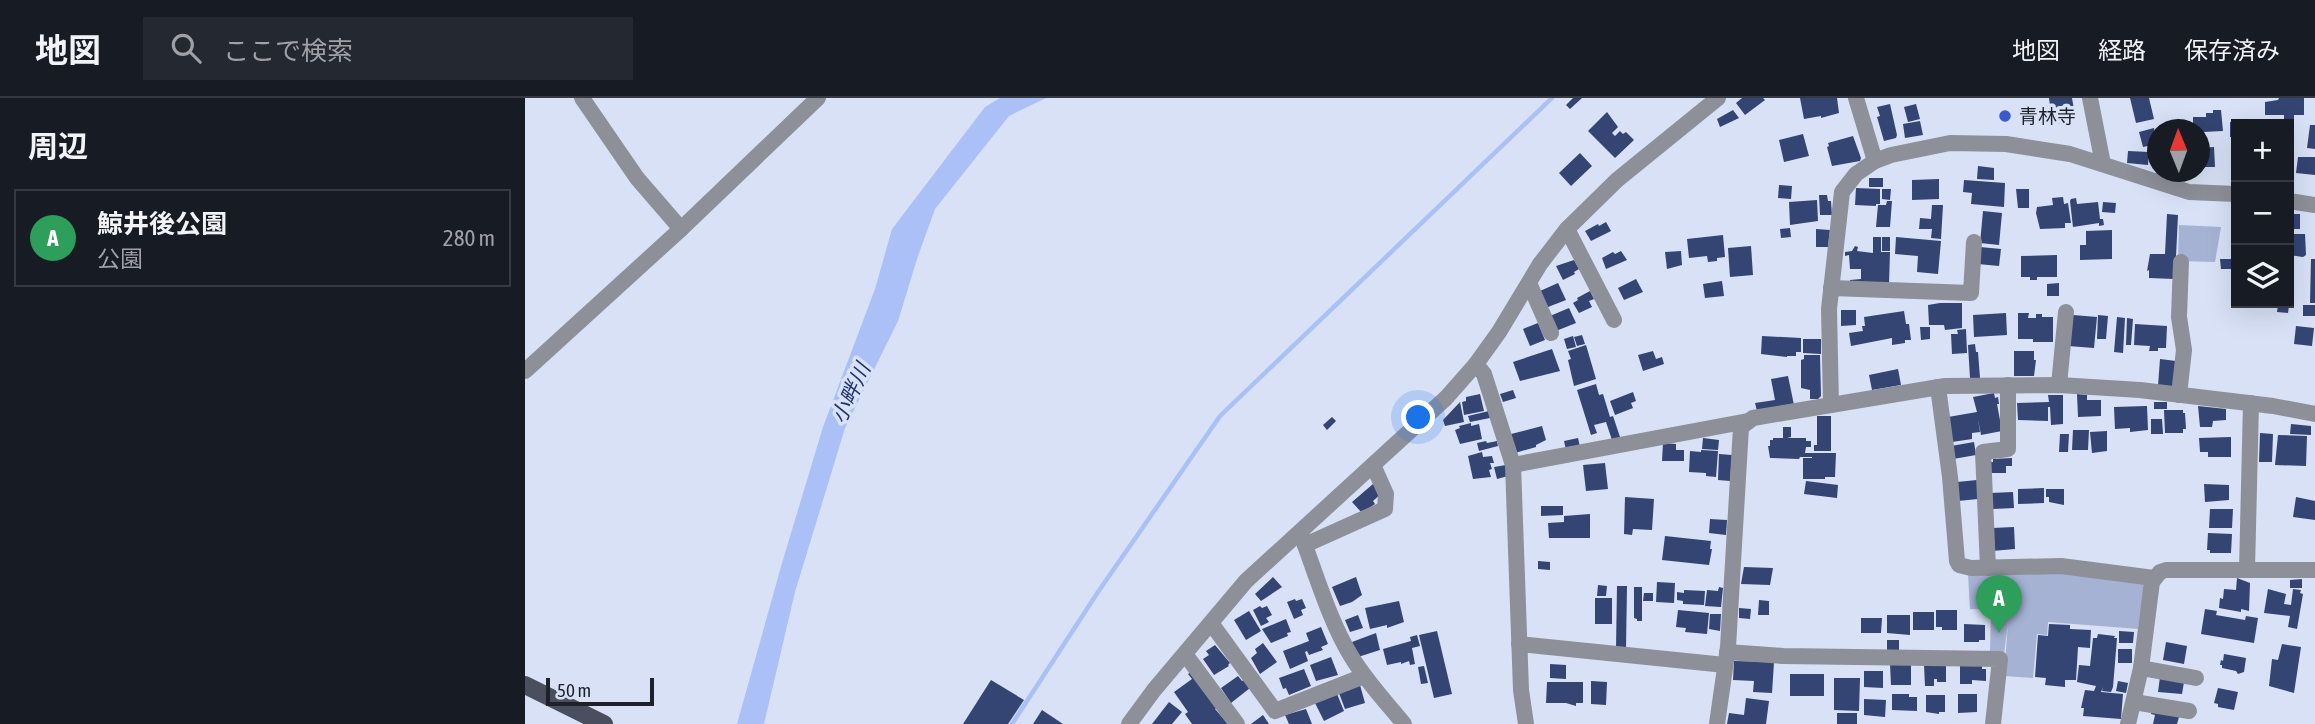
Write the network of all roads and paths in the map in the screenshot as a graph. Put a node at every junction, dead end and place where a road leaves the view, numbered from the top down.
1 (582, 98) edge
2 (818, 98) edge
3 (1718, 98) edge
4 (1857, 98) edge
5 (2090, 98) edge
6 (1875, 162) junction
7 (2103, 164) junction
8 (2231, 194) edge
9 (2294, 202) edge
10 (2315, 205) edge
11 (681, 229) junction
12 (1567, 229) junction
13 (1974, 242) dead end
14 (2181, 262) dead end
15 (1529, 283) junction
16 (1831, 288) junction
17 (2066, 312) dead end
18 (1614, 320) dead end
19 (1551, 333) dead end
20 (1476, 363) junction
21 (525, 370) edge
22 (2008, 385) junction
23 (2059, 385) junction
24 (1938, 387) junction
25 (2179, 395) junction
26 (2251, 403) junction
27 (1831, 405) junction
28 (2315, 414) edge
29 (1748, 421) junction
30 (1513, 465) junction
31 (1373, 466) junction
32 (1303, 538) junction
33 (1988, 568) junction
34 (2248, 570) junction
35 (2315, 570) edge
36 (2154, 578) junction
37 (1211, 623) junction
38 (1519, 643) junction
39 (1185, 654) junction
40 (1726, 658) junction
41 (2141, 668) junction
42 (1364, 676) junction
43 (2196, 678) dead end
44 (525, 685) edge
45 (2134, 702) junction
46 (2189, 711) dead end
47 (604, 724) edge
48 (1129, 724) edge
49 (1237, 724) edge
50 (1404, 724) edge
51 (1526, 724) edge
52 (1717, 724) edge
53 (1993, 724) edge
54 (2129, 724) edge

1 - 11 street
2 - 11 street
3 - 12 street
4 - 6 street
5 - 7 street
6 - 7 street
6 - 16 street
7 - 8 street
9 - 10 street
11 - 21 street
12 - 15 street
12 - 18 street
13 - 16 street
14 - 25 street
15 - 19 street
15 - 20 street
16 - 27 street
17 - 23 street
20 - 30 street
20 - 31 street
22 - 23 street
22 - 24 street
22 - 33 street
23 - 25 street
24 - 27 street
24 - 33 street
25 - 26 street
26 - 28 street
26 - 34 street
27 - 29 street
29 - 30 street
29 - 40 street
30 - 38 street
31 - 32 street
31 - 32 street
32 - 37 street
32 - 42 street
33 - 36 street
34 - 35 street
34 - 36 street
36 - 41 street
37 - 39 street
37 - 42 street
38 - 40 street
38 - 51 street
39 - 48 street
39 - 49 street
40 - 52 street
40 - 53 street
41 - 43 street
41 - 45 street
42 - 50 street
44 - 47 main road
45 - 46 street
45 - 54 street

